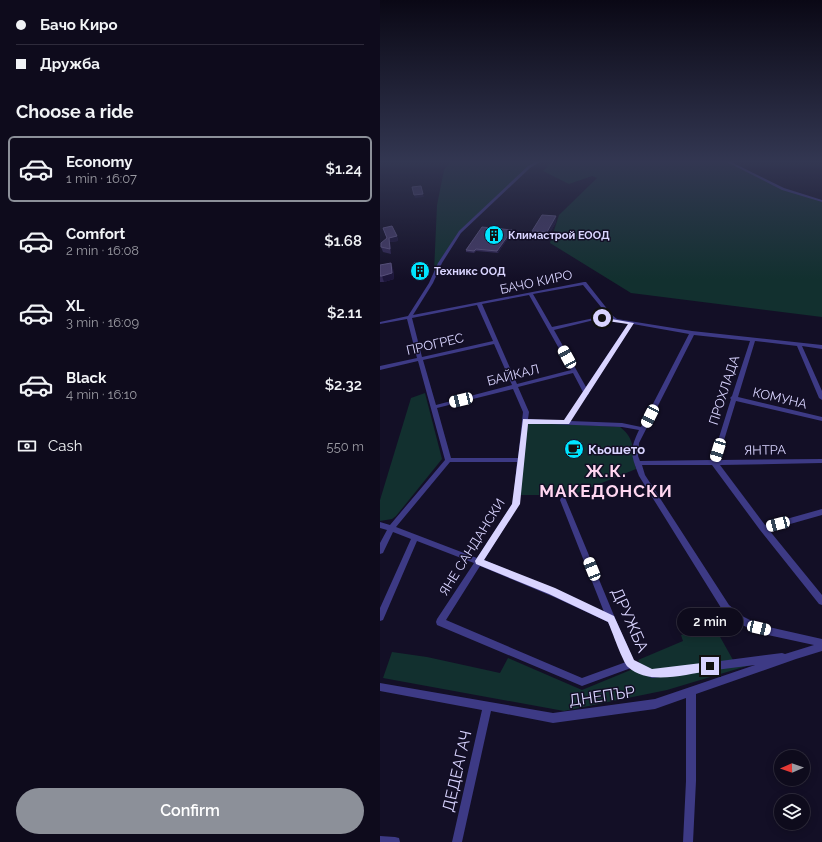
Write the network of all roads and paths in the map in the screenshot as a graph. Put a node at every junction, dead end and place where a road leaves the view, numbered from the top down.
1 (494, 200) edge
2 (531, 294) junction
3 (479, 304) junction
4 (409, 318) junction
5 (616, 320) junction
6 (380, 323) edge
7 (631, 323) junction
8 (552, 330) junction
9 (692, 333) junction
10 (753, 340) junction
11 (495, 342) junction
12 (799, 345) junction
13 (822, 348) edge
14 (421, 359) junction
15 (380, 368) edge
16 (575, 371) junction
17 (514, 386) junction
18 (587, 393) junction
19 (733, 398) junction
20 (822, 398) edge
21 (434, 407) junction
22 (822, 419) edge
23 (525, 421) junction
24 (566, 423) junction
25 (643, 429) junction
26 (448, 460) junction
27 (520, 460) junction
28 (822, 461) edge
29 (714, 462) junction
30 (637, 463) junction
31 (563, 500) dead end
32 (822, 512) edge
33 (380, 525) edge
34 (391, 528) junction
35 (763, 528) junction
36 (415, 537) junction
37 (380, 551) edge
38 (479, 561) junction
39 (822, 602) edge
40 (380, 617) edge
41 (611, 619) junction
42 (481, 639) joint
43 (822, 643) edge
44 (822, 648) edge
45 (796, 655) junction
46 (631, 664) junction
47 (380, 687) edge
48 (691, 692) junction
49 (488, 707) junction
50 (380, 840) edge
51 (395, 842) edge
52 (457, 842) edge
53 (688, 842) edge

1 - 4 street
2 - 3 street, БАЧО КИРО
2 - 5 street, БАЧО КИРО
2 - 8 street
3 - 4 street, БАЧО КИРО
3 - 11 street, ЯНЕ САНДАНСКИ
4 - 6 street, БАЧО КИРО
4 - 14 street
5 - 7 street
5 - 8 street
7 - 9 street
7 - 18 street
8 - 16 street
9 - 10 street
9 - 25 street
10 - 12 street
10 - 19 street, ПРОХЛАДА
11 - 14 street, ПРОГРЕС
11 - 17 street, ЯНЕ САНДАНСКИ
12 - 13 street
12 - 20 street
14 - 15 street, ПРОГРЕС
14 - 21 street
16 - 17 street, БАЙКАЛ
16 - 18 street
17 - 21 street, БАЙКАЛ
17 - 23 street, ЯНЕ САНДАНСКИ
18 - 24 street
19 - 22 street, КОМУНА
19 - 29 street, ПРОХЛАДА
21 - 26 street
23 - 24 street
23 - 27 street, ЯНЕ САНДАНСКИ
24 - 25 street
25 - 30 street
26 - 27 street
26 - 34 street
27 - 38 street, ЯНЕ САНДАНСКИ
28 - 29 street, ЯНТРА
29 - 30 street, ЯНТРА
29 - 35 street
30 - 43 street
31 - 41 street, ДРУЖБА
32 - 35 street
33 - 34 street
34 - 36 street
34 - 37 street
35 - 39 street
36 - 38 street
36 - 40 street
38 - 41 street
38 - 42 street, ЯНЕ САНДАНСКИ
41 - 46 street, ДРУЖБА
42 - 46 street, ДНЕПЪР
44 - 45 street, ДНЕПЪР
45 - 46 street, ДРУЖБА
45 - 48 street, ДНЕПЪР
47 - 49 street, ДНЕПЪР
48 - 49 street, ДНЕПЪР
48 - 53 street
49 - 52 street, ДЕДЕАГАЧ
50 - 51 street

